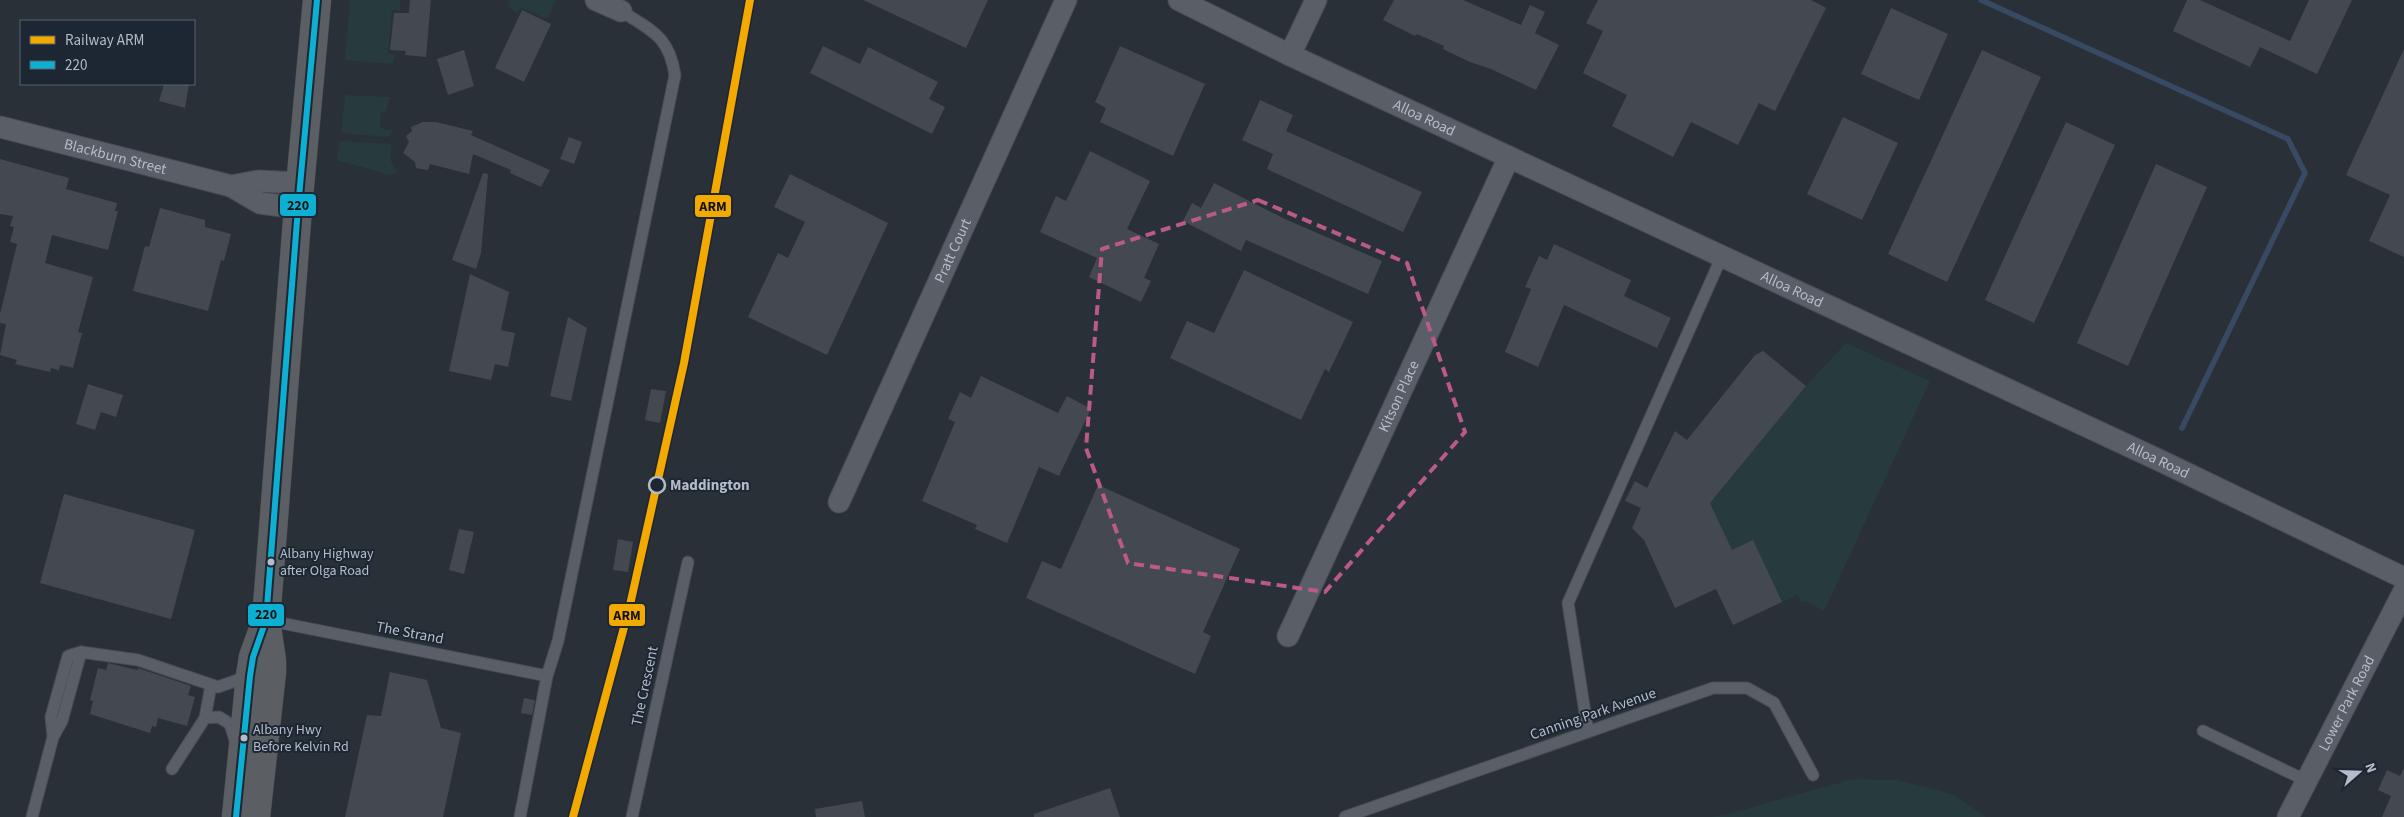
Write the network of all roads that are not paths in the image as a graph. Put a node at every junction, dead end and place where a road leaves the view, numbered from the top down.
1 (317, 0) edge
2 (596, 0) edge
3 (1066, 0) edge
4 (1179, 0) edge
5 (1316, 0) edge
6 (621, 11) joint
7 (1290, 55) junction
8 (0, 127) edge
9 (1509, 157) junction
10 (299, 196) junction
11 (1722, 256) junction
12 (839, 502) dead end
13 (688, 562) dead end
14 (2404, 578) edge
15 (2404, 590) edge
16 (266, 620) junction
17 (1288, 636) dead end
18 (250, 676) junction
19 (547, 676) junction
20 (211, 684) junction
21 (205, 718) junction
22 (2203, 730) dead end
23 (1588, 732) junction
24 (172, 769) dead end
25 (241, 769) junction
26 (1813, 775) dead end
27 (2305, 780) junction
28 (32, 817) edge
29 (236, 817) edge
30 (256, 817) edge
31 (520, 817) edge
32 (632, 817) edge
33 (1345, 817) edge
34 (2288, 817) edge

1 - 10 highway
2 - 6 street
3 - 12 street, Pratt Court
4 - 7 street, Alloa Road
5 - 7 street
6 - 19 lane
7 - 9 street, Alloa Road
8 - 10 street, Blackburn Street
9 - 11 street, Alloa Road
9 - 17 street, Kitson Place
10 - 16 highway
11 - 14 street, Alloa Road
11 - 23 lane
13 - 32 lane, The Crescent
15 - 27 street, Lower Park Road
16 - 18 highway
16 - 19 lane, The Strand
16 - 30 highway
18 - 20 lane
18 - 25 highway
19 - 31 lane
20 - 21 lane
20 - 28 lane
21 - 24 lane
21 - 25 lane
22 - 27 lane
23 - 26 lane, Canning Park Avenue
23 - 33 lane, Canning Park Avenue
25 - 29 highway
27 - 34 street, Lower Park Road

